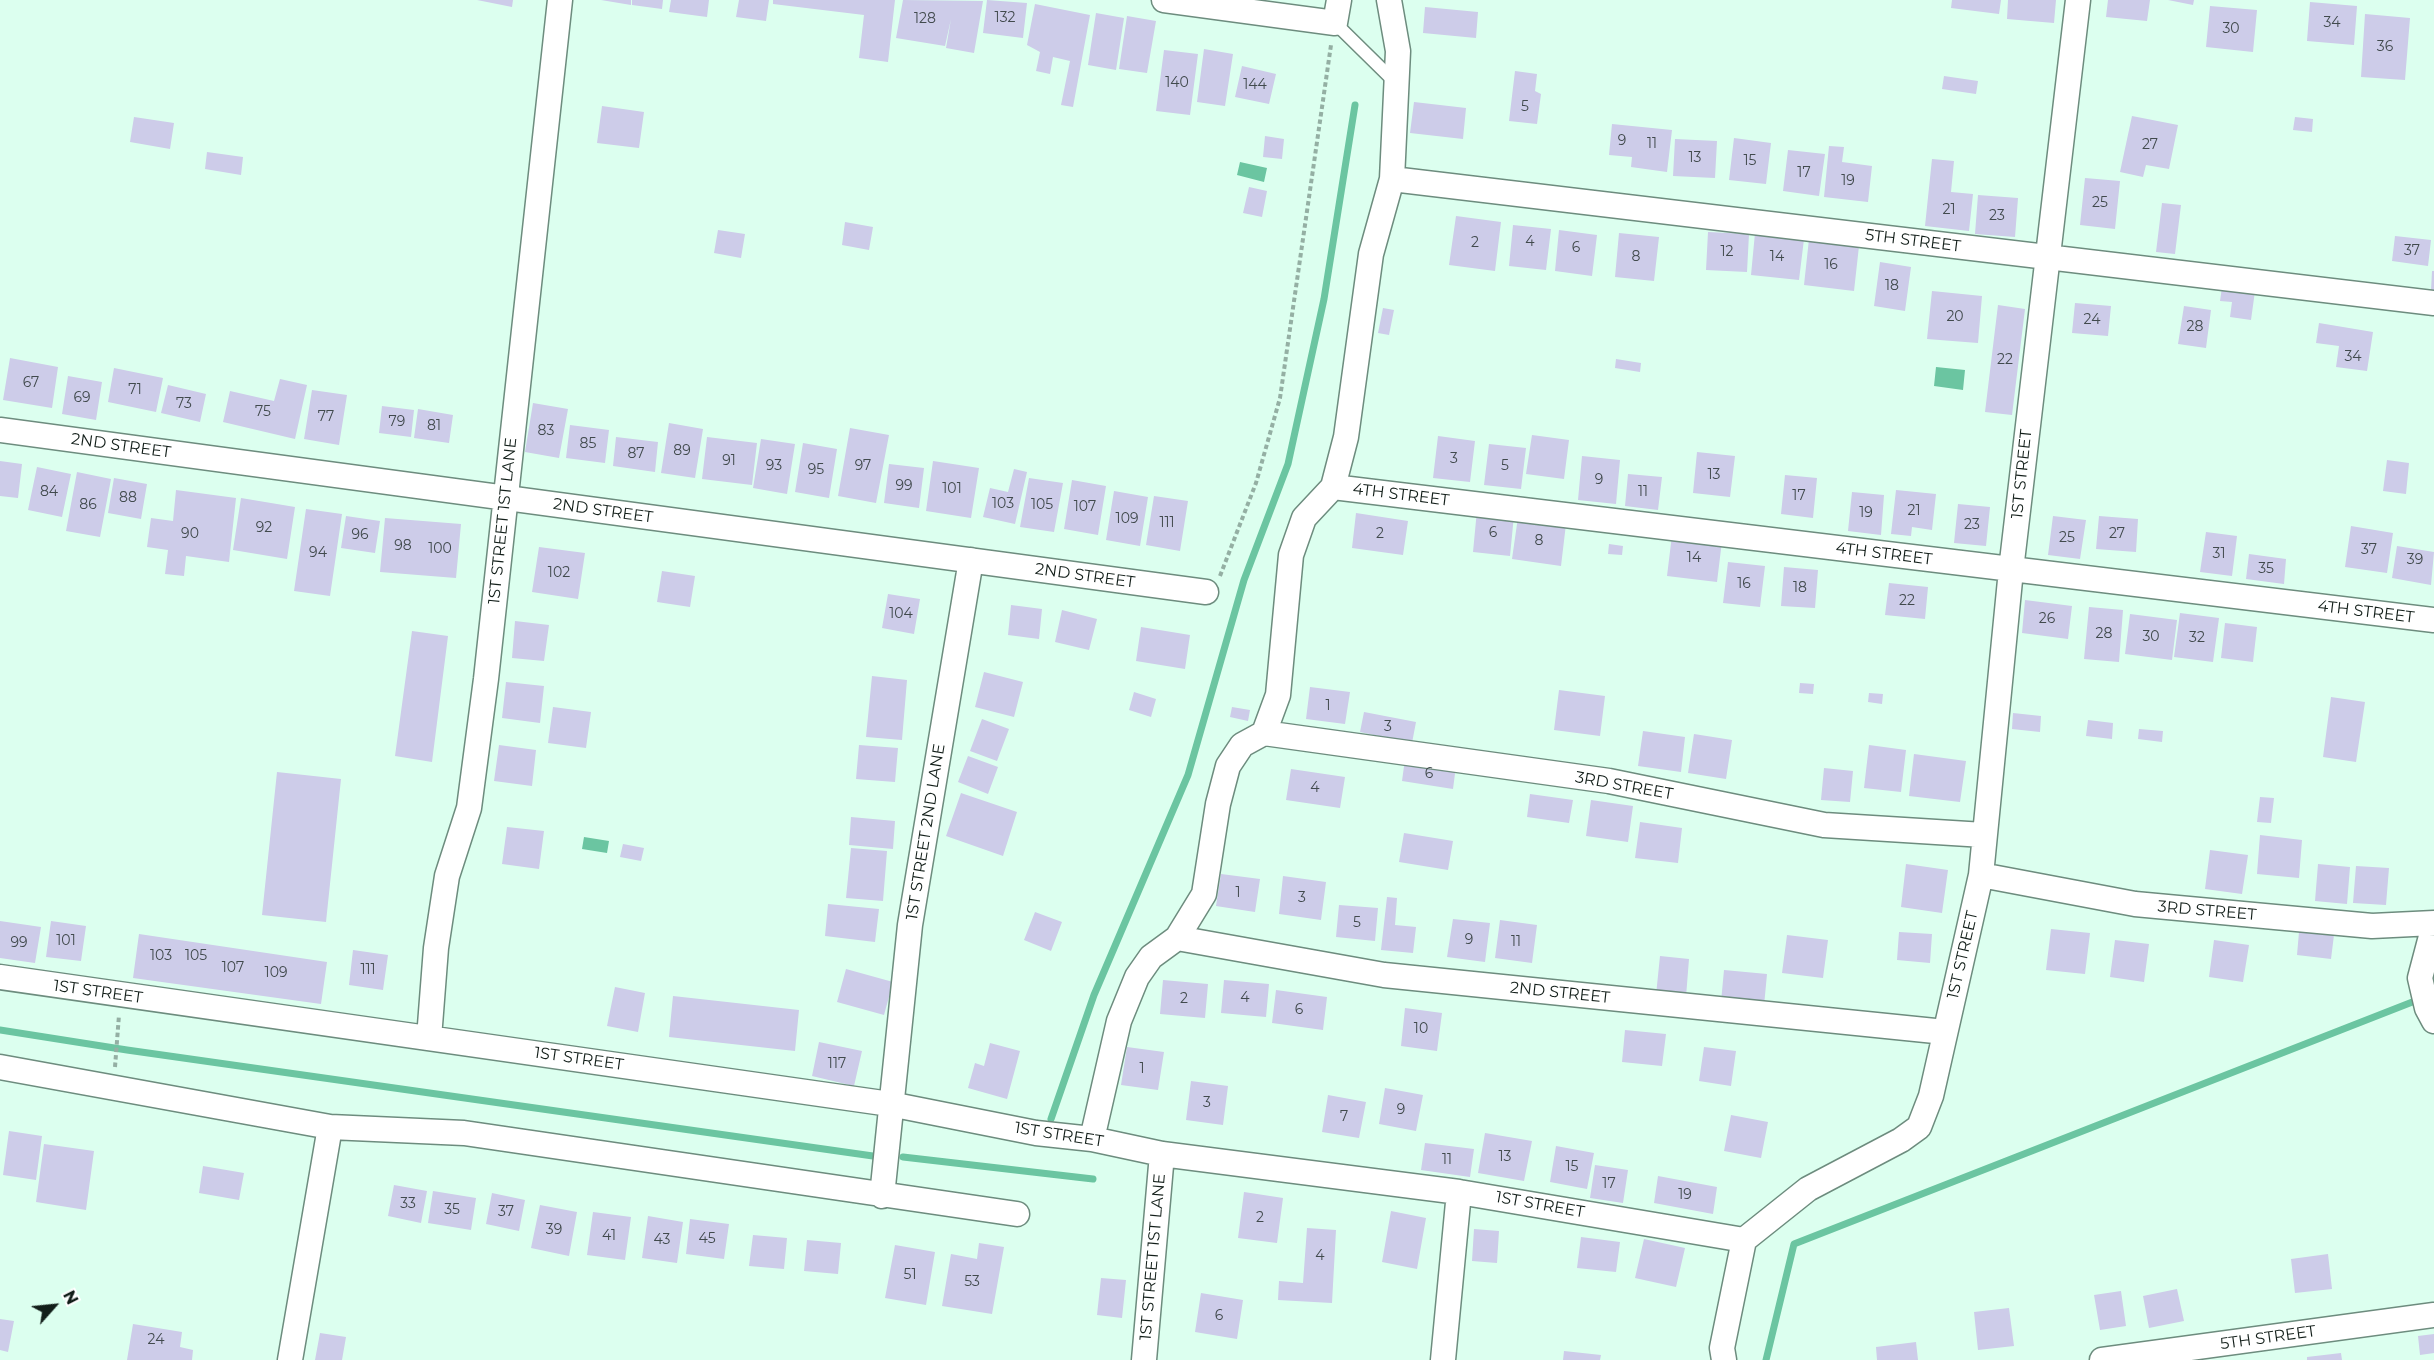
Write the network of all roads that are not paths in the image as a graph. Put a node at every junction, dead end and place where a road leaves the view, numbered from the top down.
1 (560, 0) edge
2 (1164, 0) edge
3 (1389, 0) edge
4 (2078, 0) edge
5 (1337, 12) edge
6 (1396, 83) junction
7 (1392, 180) junction
8 (2046, 257) junction
9 (2434, 303) edge
10 (0, 430) edge
11 (1334, 487) junction
12 (505, 498) junction
13 (971, 560) junction
14 (2011, 570) junction
15 (1206, 592) road end
16 (2434, 620) edge
17 (1264, 733) junction
18 (1984, 835) junction
19 (1982, 875) junction
20 (2434, 924) edge
21 (1177, 938) junction
22 (0, 977) edge
23 (2430, 1014) edge
24 (1945, 1032) junction
25 (429, 1038) junction
26 (0, 1067) edge
27 (890, 1104) junction
28 (330, 1127) junction
29 (1092, 1139) junction
30 (1162, 1154) junction
31 (1459, 1192) junction
32 (882, 1196) junction
33 (1017, 1214) dead end
34 (1744, 1240) junction
35 (2434, 1315) edge
36 (290, 1360) edge
37 (1144, 1360) edge
38 (1443, 1360) edge
39 (1724, 1360) edge
40 (2102, 1360) edge

1 - 12 street, 1ST STREET 1ST LANE
2 - 5 street
3 - 6 street
4 - 8 street, 1ST STREET
5 - 6 lane
6 - 7 street
7 - 8 street, 5TH STREET
7 - 11 street
8 - 9 street, 5TH STREET
8 - 14 street, 1ST STREET
10 - 12 street, 2ND STREET
11 - 14 street, 4TH STREET
11 - 17 street
12 - 13 street, 2ND STREET
12 - 25 street, 1ST STREET 1ST LANE
13 - 15 street, 2ND STREET
13 - 27 street, 1ST STREET 2ND LANE
14 - 16 street, 4TH STREET
14 - 18 street, 1ST STREET
17 - 18 street, 3RD STREET
17 - 21 street
18 - 19 street, 1ST STREET
19 - 20 street, 3RD STREET
19 - 24 street, 1ST STREET
20 - 23 street
21 - 24 street, 2ND STREET
21 - 29 street
22 - 25 street, 1ST STREET
24 - 34 street, 1ST STREET
25 - 27 street, 1ST STREET
26 - 28 street
27 - 29 street, 1ST STREET
27 - 32 street, 1ST STREET 2ND LANE
28 - 32 street
28 - 36 street
29 - 30 street, 1ST STREET
30 - 31 street, 1ST STREET
30 - 37 street, 1ST STREET 1ST LANE
31 - 34 street, 1ST STREET
31 - 38 street
32 - 33 street
34 - 39 street
35 - 40 street, 5TH STREET

